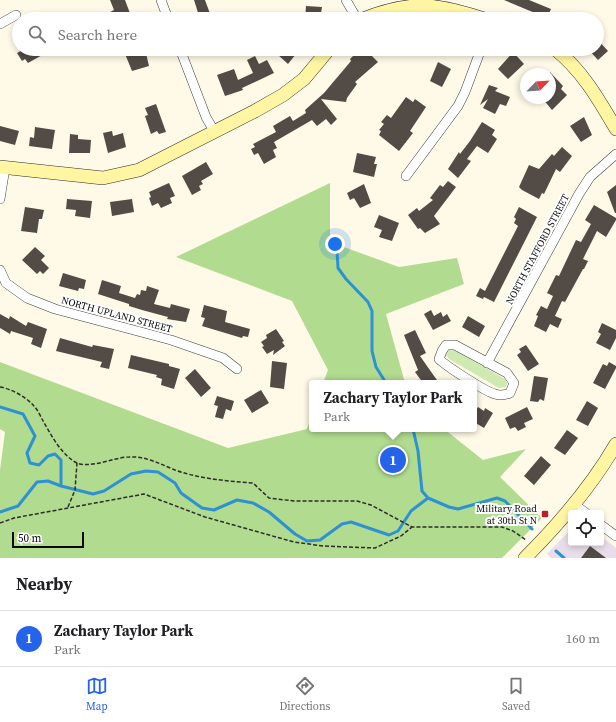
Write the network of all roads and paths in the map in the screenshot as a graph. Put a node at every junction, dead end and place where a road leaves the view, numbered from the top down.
1 (161, 0) edge
2 (346, 0) edge
3 (165, 12) edge
4 (353, 12) edge
5 (383, 12) edge
6 (462, 12) edge
7 (12, 18) edge
8 (0, 24) edge
9 (183, 56) edge
10 (324, 56) edge
11 (479, 56) edge
12 (565, 56) edge
13 (616, 129) edge
14 (214, 131) junction
15 (616, 154) edge
16 (2, 167) edge
17 (406, 176) dead end
18 (0, 199) edge
19 (0, 270) edge
20 (487, 363) junction
21 (237, 369) dead end
22 (470, 380) edge
23 (477, 384) edge
24 (0, 387) edge
25 (616, 444) edge
26 (77, 463) junction
27 (575, 505) junction
28 (68, 507) junction
29 (582, 510) edge
30 (0, 524) edge
31 (412, 527) junction
32 (604, 527) edge
33 (616, 536) edge
34 (535, 548) junction
35 (525, 558) edge

1 - 3 street
2 - 4 street
5 - 6 street
7 - 8 street
9 - 14 street
10 - 14 street
11 - 17 street
12 - 13 street
14 - 16 street
15 - 20 street, NORTH STAFFORD STREET
16 - 18 street
19 - 21 street, NORTH UPLAND STREET
20 - 22 street
20 - 23 street
24 - 26 path
25 - 27 street
26 - 28 path
26 - 31 path
27 - 29 street
27 - 34 street
28 - 30 path
28 - 31 path
31 - 34 path
32 - 33 street
34 - 35 street

